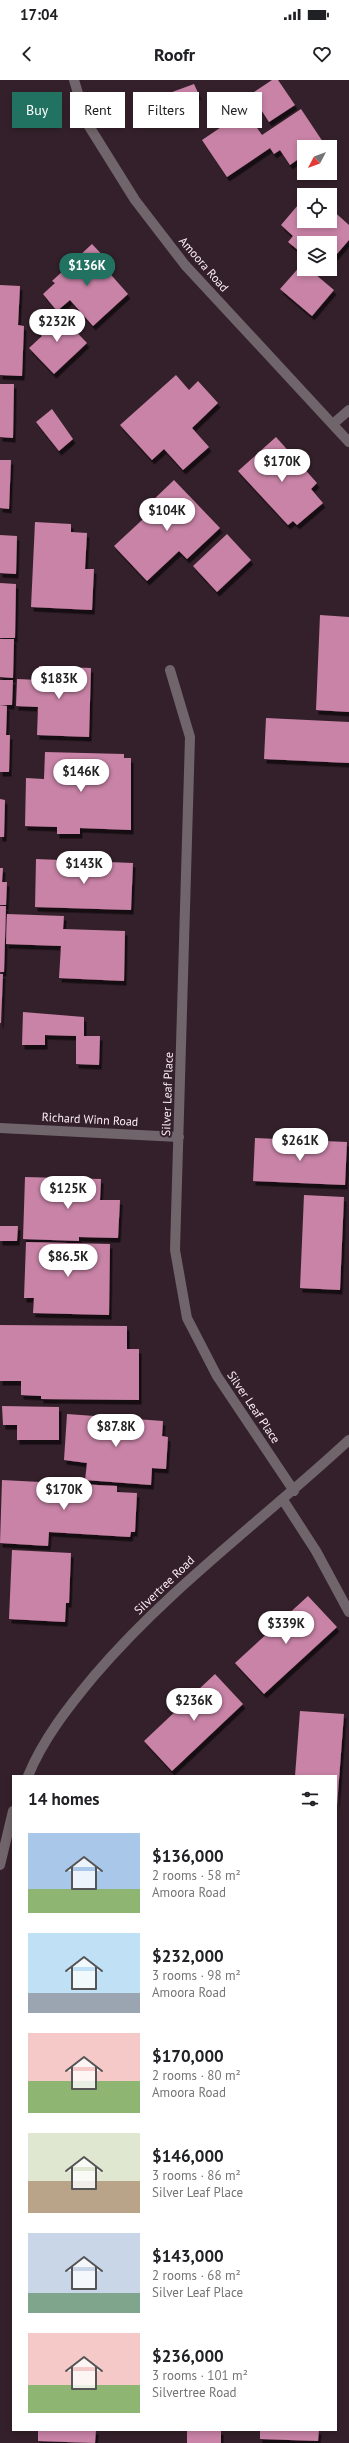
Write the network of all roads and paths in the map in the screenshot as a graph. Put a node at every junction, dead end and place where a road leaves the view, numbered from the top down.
1 (74, 80) edge
2 (349, 410) edge
3 (333, 424) junction
4 (349, 442) edge
5 (170, 670) dead end
6 (0, 1128) edge
7 (179, 1137) junction
8 (349, 1440) edge
9 (294, 1491) junction
10 (283, 1500) junction
11 (349, 1612) edge
12 (29, 1775) edge
13 (12, 1815) edge
14 (0, 1865) edge

1 - 3 street, Amoora Road
2 - 3 street
3 - 4 street, Amoora Road
5 - 7 street, Silver Leaf Place
6 - 7 street, Richard Winn Road
7 - 9 street, Silver Leaf Place
8 - 9 street, Silvertree Road
9 - 10 street, Silvertree Road
10 - 11 street
10 - 12 street, Silvertree Road
13 - 14 street

